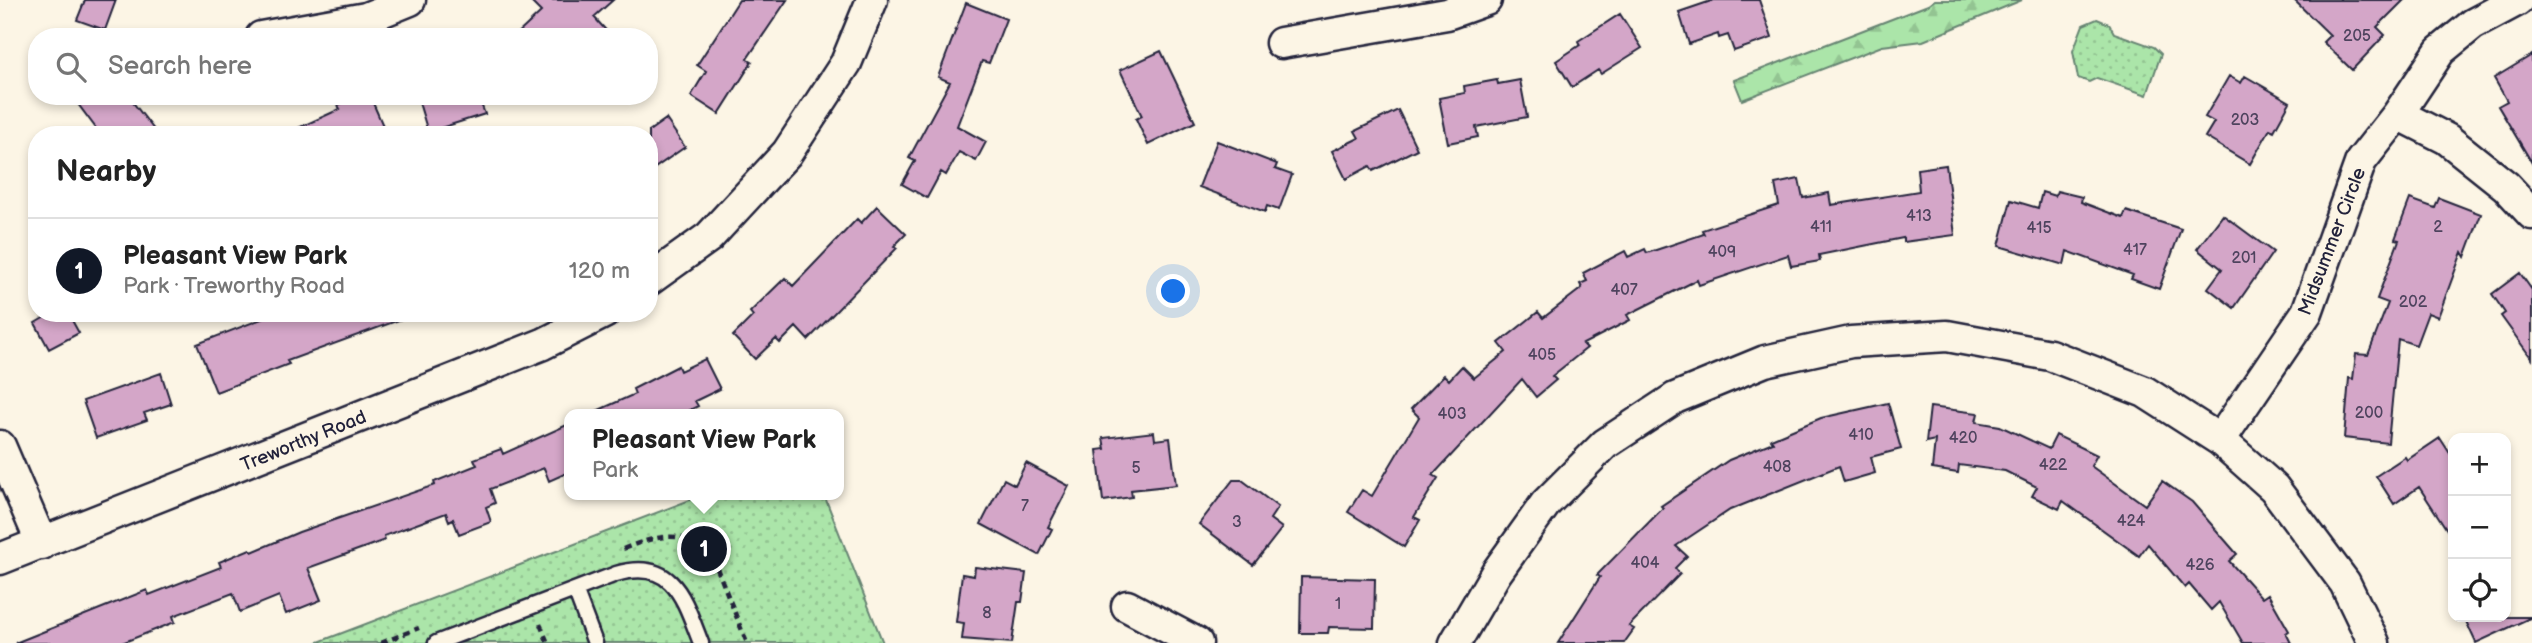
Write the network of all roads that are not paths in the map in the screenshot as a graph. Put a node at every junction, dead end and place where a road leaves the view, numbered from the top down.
1 (410, 0) edge
2 (872, 0) edge
3 (1486, 0) edge
4 (2518, 0) edge
5 (311, 28) edge
6 (1281, 44) dead end
7 (2398, 114) junction
8 (2532, 214) edge
9 (658, 274) edge
10 (586, 322) edge
11 (2220, 440) junction
12 (0, 446) edge
13 (42, 544) junction
14 (0, 559) edge
15 (575, 590) junction
16 (1127, 606) dead end
17 (436, 643) edge
18 (595, 643) edge
19 (701, 643) edge
20 (1197, 643) edge
21 (1455, 643) edge
22 (2374, 643) edge

1 - 5 street
2 - 9 street
3 - 6 street
4 - 7 street, Midsummer Circle
7 - 8 street
7 - 11 street, Midsummer Circle
10 - 13 street, Treworthy Road
11 - 21 street
11 - 22 street
12 - 13 street
13 - 14 street, Treworthy Road
15 - 17 lane
15 - 18 lane
15 - 19 lane
16 - 20 street

